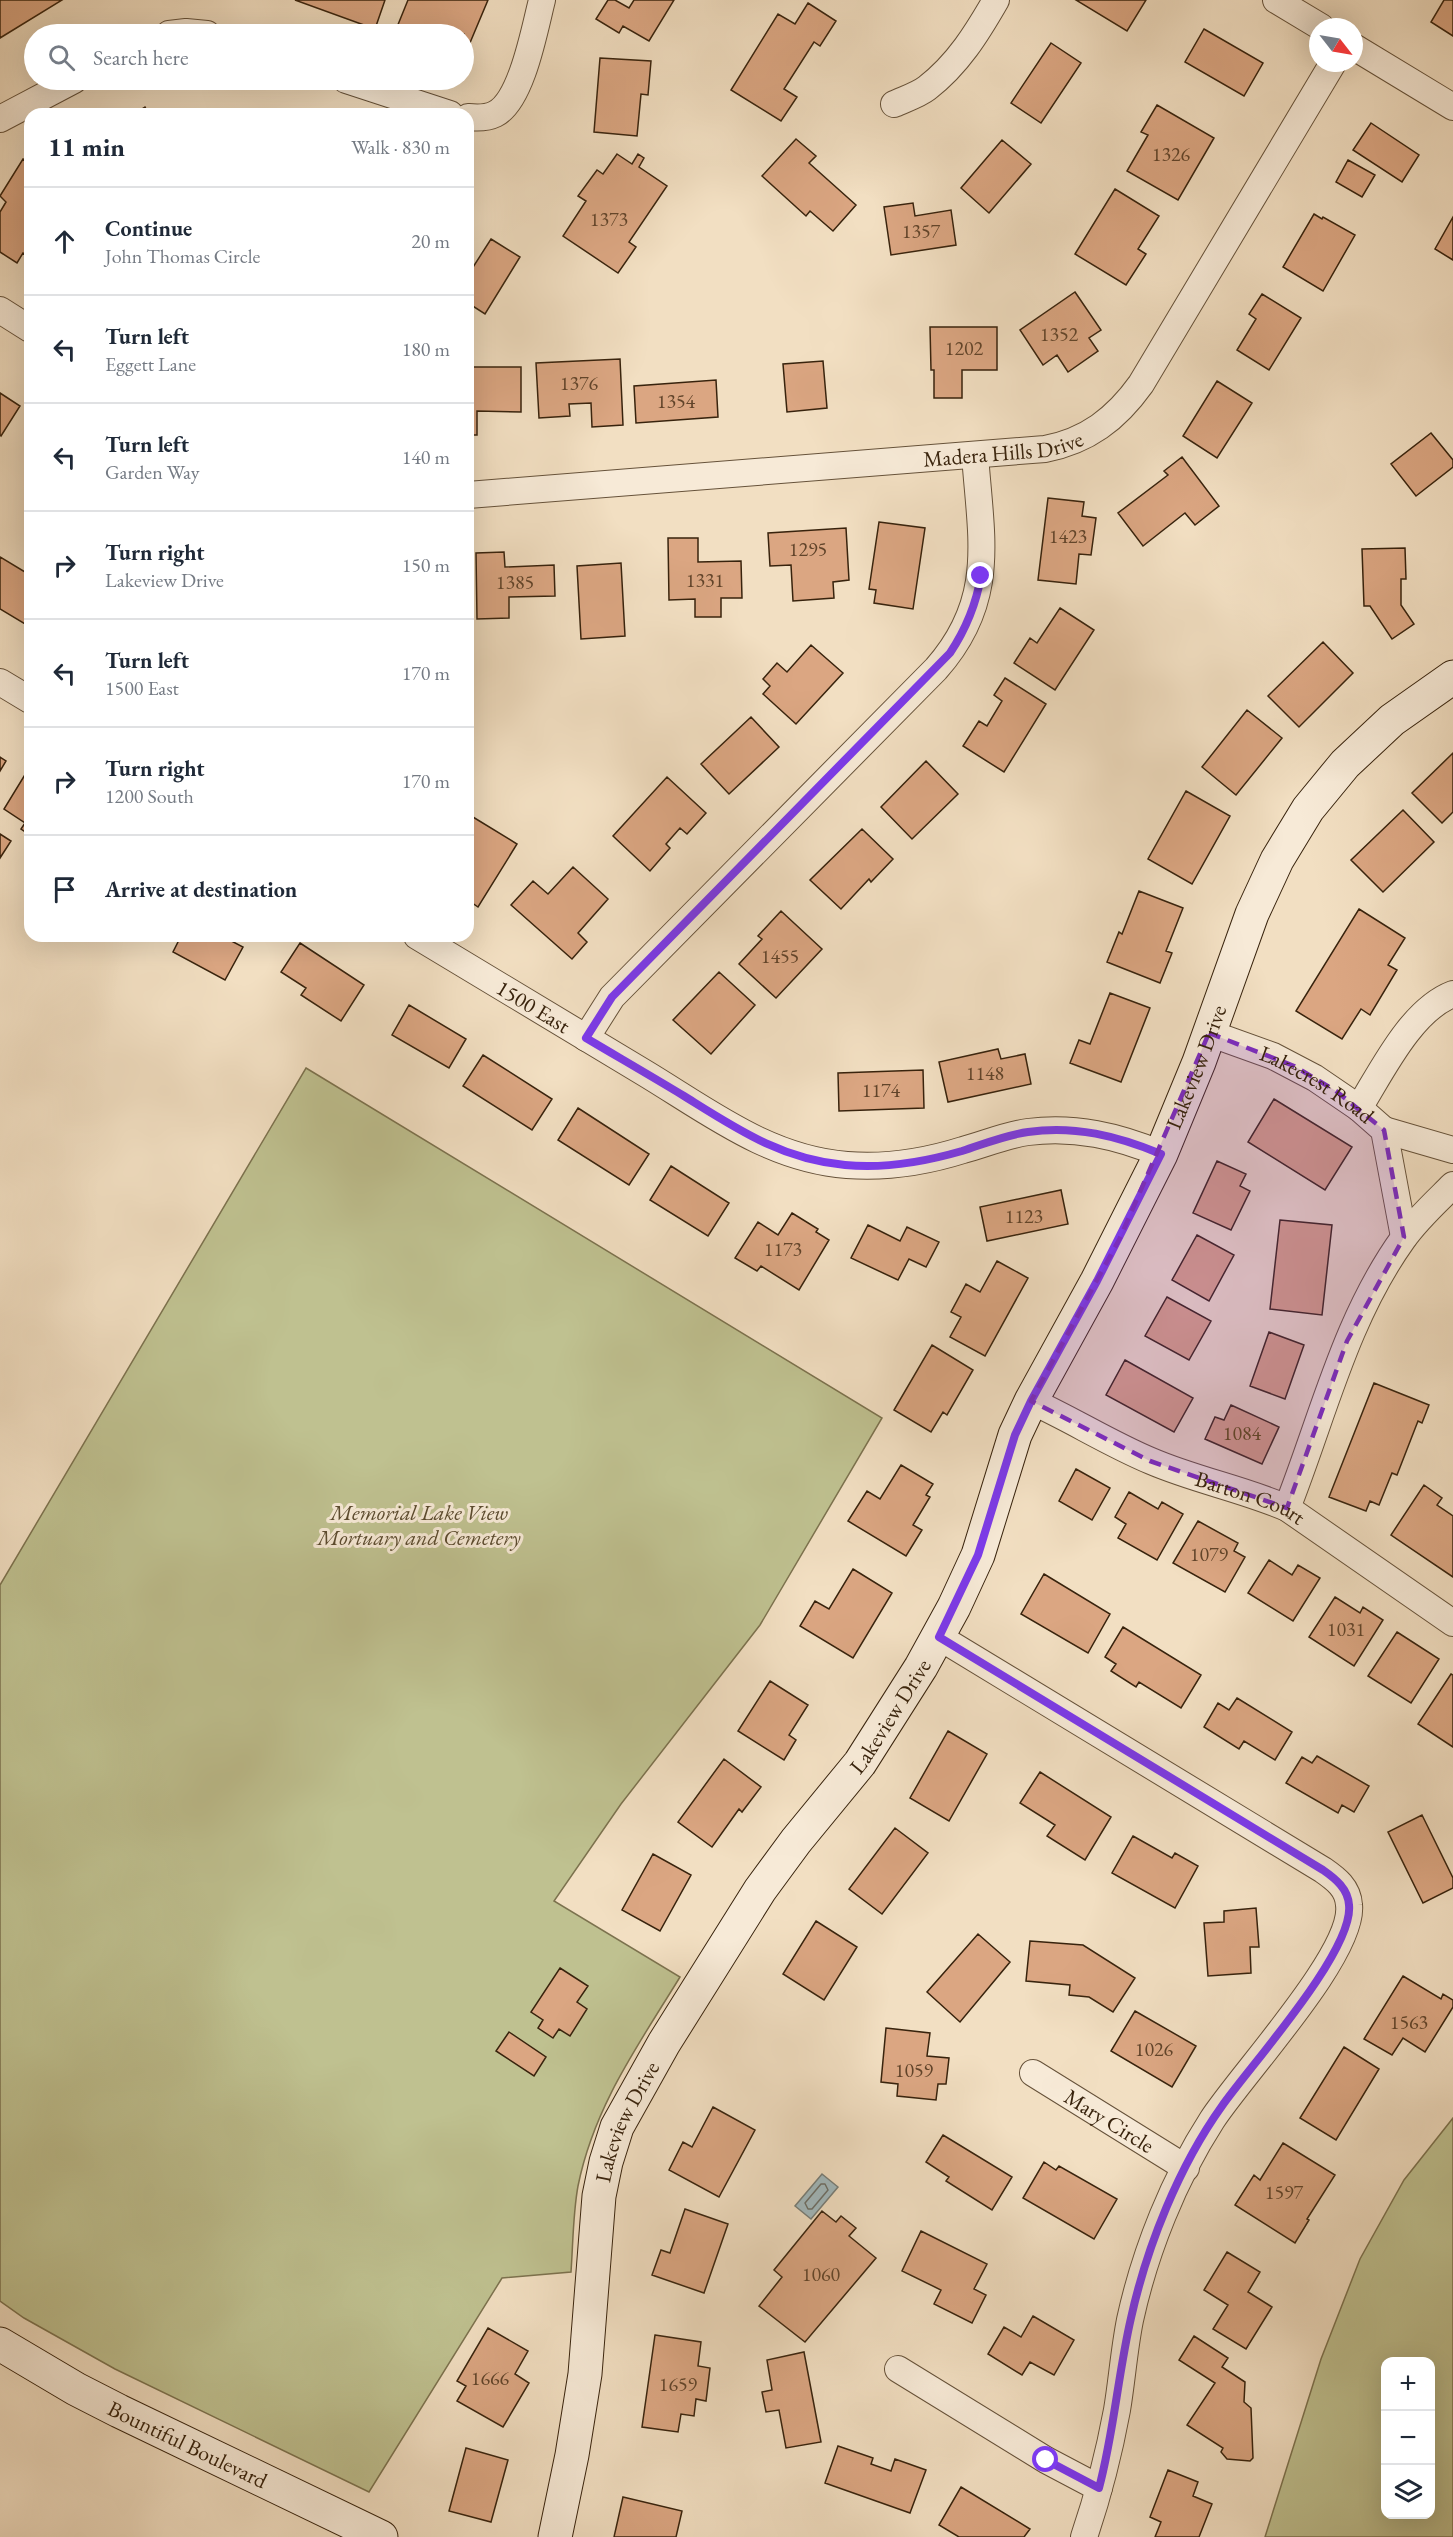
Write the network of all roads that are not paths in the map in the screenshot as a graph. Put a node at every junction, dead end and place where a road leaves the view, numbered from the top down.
1 (542, 0) edge
2 (996, 0) edge
3 (1276, 0) edge
4 (1309, 20) edge
5 (1363, 52) edge
6 (1329, 72) edge
7 (55, 90) edge
8 (377, 90) edge
9 (894, 104) dead end
10 (1453, 107) edge
11 (432, 108) edge
12 (474, 117) edge
13 (0, 119) edge
14 (0, 310) edge
15 (24, 324) edge
16 (975, 455) junction
17 (474, 495) edge
18 (1453, 677) edge
19 (0, 682) edge
20 (24, 696) edge
21 (427, 942) edge
22 (1453, 994) edge
23 (1209, 1033) junction
24 (586, 1038) junction
25 (1359, 1108) junction
26 (1384, 1130) junction
27 (1453, 1150) edge
28 (1161, 1154) junction
29 (1453, 1185) edge
30 (1404, 1237) junction
31 (1031, 1401) junction
32 (1287, 1508) junction
33 (1453, 1623) edge
34 (939, 1637) junction
35 (1033, 2073) dead end
36 (1186, 2168) junction
37 (0, 2344) edge
38 (897, 2370) dead end
39 (1099, 2488) junction
40 (381, 2537) edge
41 (555, 2537) edge
42 (1084, 2537) edge

1 - 12 street
2 - 9 street
3 - 4 street
5 - 10 street
6 - 16 street, Madera Hills Drive
7 - 13 street
8 - 11 street
14 - 15 street
16 - 17 street, Madera Hills Drive
16 - 24 street
18 - 23 street, Lakeview Drive
19 - 20 street
21 - 24 street, 1500 East
22 - 25 street
23 - 25 street, Lakecrest Road
23 - 28 street, Lakeview Drive
24 - 28 street, 1500 East
25 - 26 street, Lakecrest Road
26 - 27 street
26 - 30 street, Lakecrest Road
28 - 31 street, Lakeview Drive
29 - 30 street
30 - 32 street
31 - 32 street, Barton Court
31 - 34 street, Lakeview Drive
32 - 33 street, Barton Court
34 - 36 street
34 - 41 street, Lakeview Drive
35 - 36 street, Mary Circle
36 - 39 street
37 - 40 street, Bountiful Boulevard
38 - 39 street
39 - 42 street

